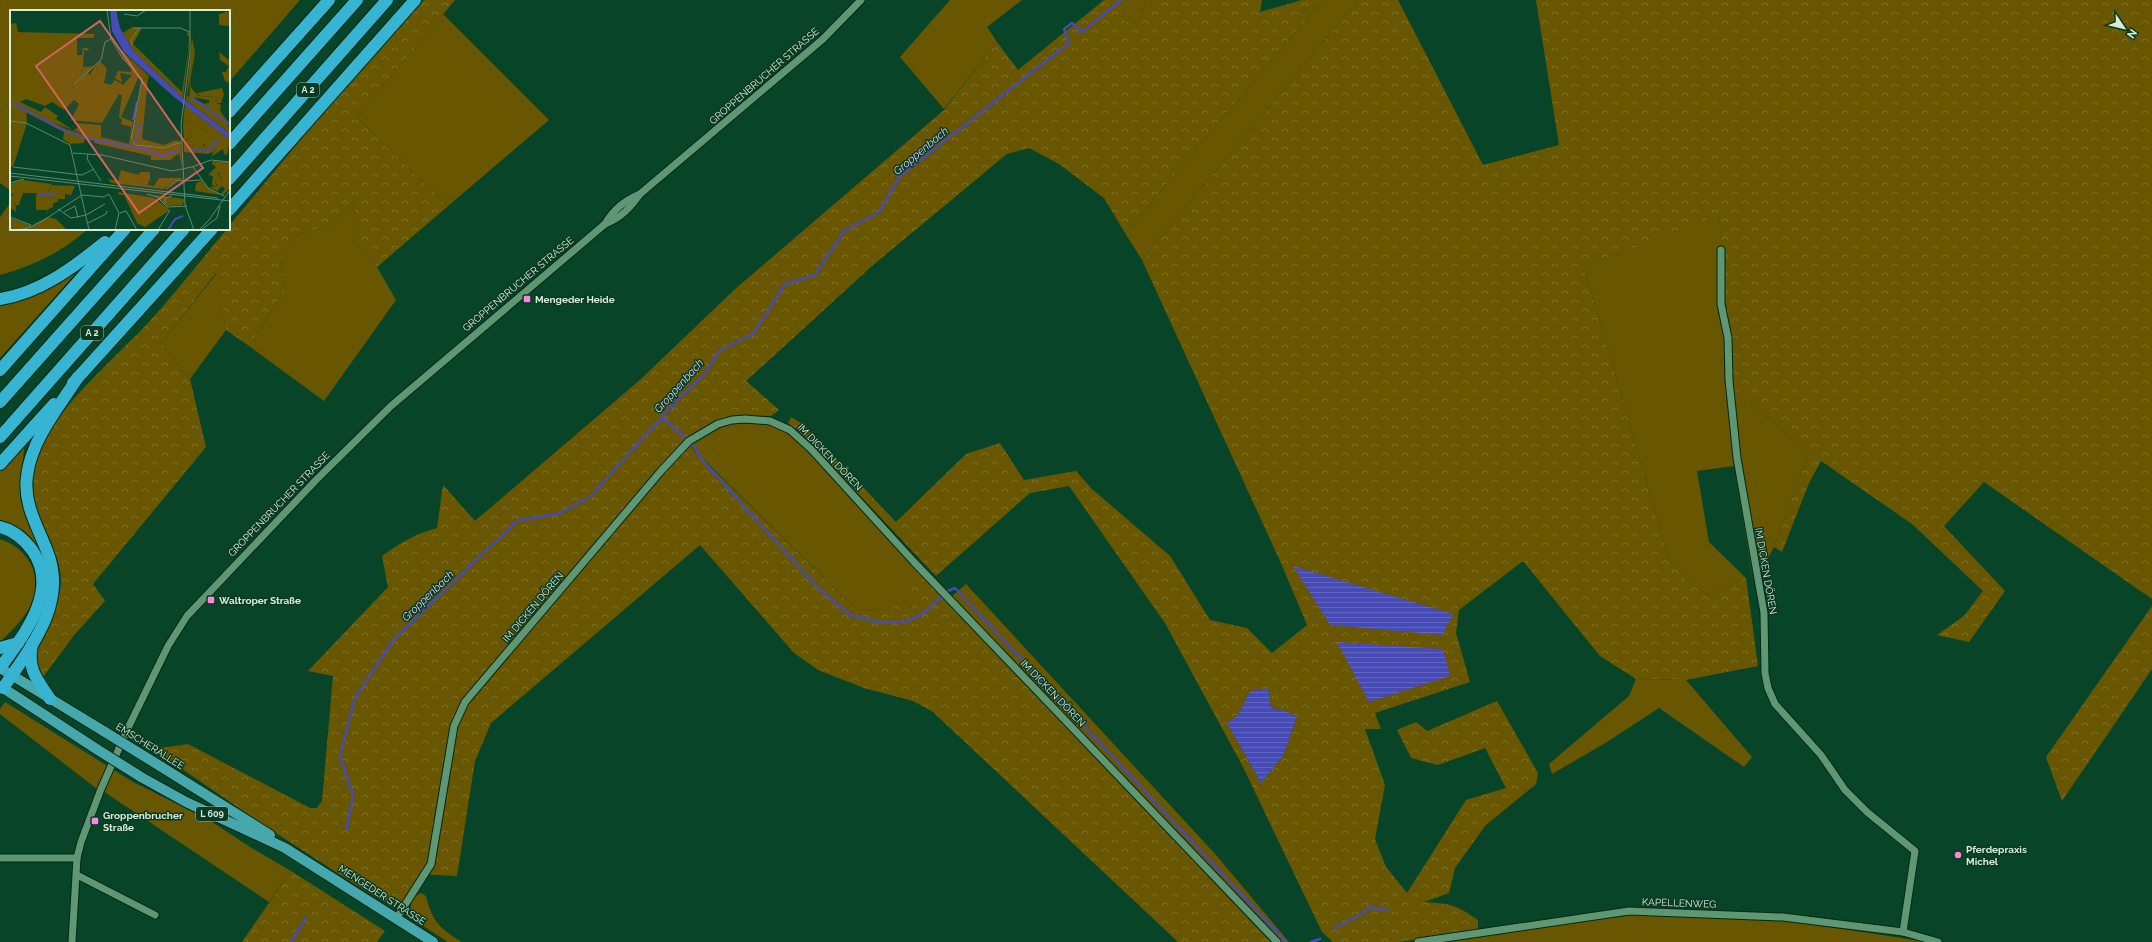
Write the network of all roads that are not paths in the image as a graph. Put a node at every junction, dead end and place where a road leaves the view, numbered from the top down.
1 (329, 0) edge
2 (357, 0) edge
3 (386, 0) edge
4 (415, 0) edge
5 (861, 0) edge
6 (230, 111) edge
7 (230, 143) edge
8 (230, 178) edge
9 (230, 209) edge
10 (120, 230) edge
11 (123, 230) edge
12 (153, 230) edge
13 (183, 230) edge
14 (211, 230) edge
15 (1721, 250) dead end
16 (0, 300) edge
17 (0, 370) edge
18 (78, 377) junction
19 (0, 402) edge
20 (0, 437) edge
21 (0, 464) edge
22 (0, 527) edge
23 (33, 641) junction
24 (18, 643) junction
25 (0, 648) edge
26 (0, 669) edge
27 (11, 675) junction
28 (1, 688) edge
29 (50, 699) junction
30 (285, 848) junction
31 (0, 858) edge
32 (77, 858) junction
33 (317, 868) joint
34 (77, 875) junction
35 (155, 915) dead end
36 (396, 918) junction
37 (1904, 932) junction
38 (72, 942) edge
39 (433, 942) edge
40 (1277, 942) edge
41 (1418, 942) edge
42 (1938, 942) edge

1 - 6 highway
2 - 7 highway, A 2
3 - 8 highway, A 2
4 - 9 highway
5 - 32 street, GROPPENBRUCHER STRASSE
10 - 16 highway
11 - 17 highway
12 - 19 highway, A 2
13 - 20 highway, A 2
14 - 18 highway
15 - 37 street, IM DICKEN DÖREN
18 - 21 highway
18 - 23 highway
22 - 24 highway
23 - 27 highway
23 - 29 highway
24 - 25 highway
24 - 26 highway
26 - 27 main road, EMSCHERALLEE / L 609
27 - 28 highway
27 - 29 main road, EMSCHERALLEE / L 609
28 - 30 main road, EMSCHERALLEE / L 609, bridge
29 - 30 main road, EMSCHERALLEE / L 609, bridge
30 - 33 main road, EMSCHERALLEE / L 609
31 - 32 street
32 - 34 street, GROPPENBRUCHER STRASSE
33 - 36 main road, MENGEDER STRASSE / L 609
34 - 35 street
34 - 38 street, GROPPENBRUCHER STRASSE
36 - 39 main road, MENGEDER STRASSE / L 609
36 - 40 street, IM DICKEN DÖREN
37 - 41 street, KAPELLENWEG
37 - 42 street, KAPELLENWEG

